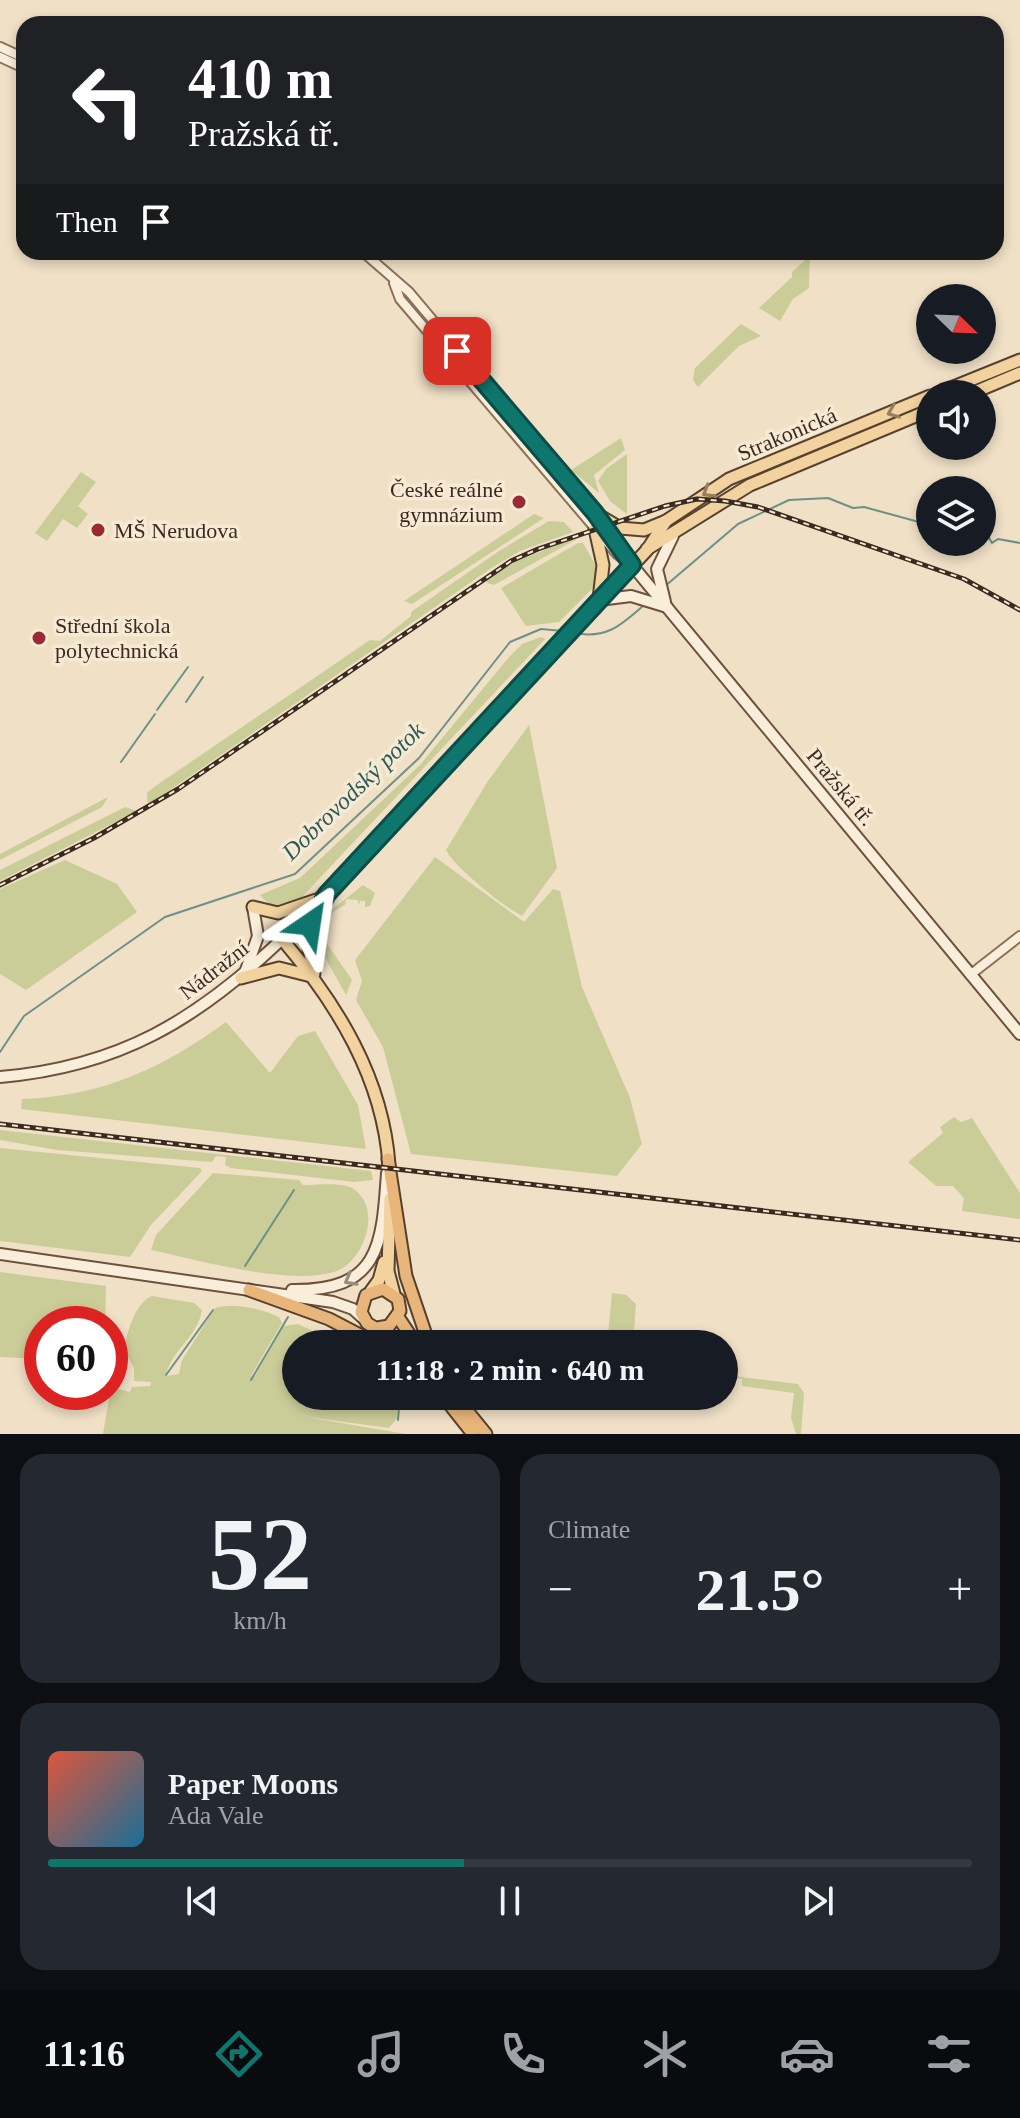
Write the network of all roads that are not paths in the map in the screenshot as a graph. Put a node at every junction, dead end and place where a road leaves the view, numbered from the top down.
1 (371, 260) edge
2 (394, 283) junction
3 (1020, 360) edge
4 (1020, 373) edge
5 (971, 380) edge
6 (996, 383) edge
7 (916, 402) edge
8 (916, 416) edge
9 (595, 513) junction
10 (666, 521) junction
11 (595, 529) junction
12 (673, 536) junction
13 (647, 550) junction
14 (632, 565) junction
15 (656, 587) junction
16 (599, 600) junction
17 (662, 603) junction
18 (327, 894) junction
19 (253, 907) joint
20 (1020, 936) edge
21 (282, 939) junction
22 (970, 975) junction
23 (241, 978) junction
24 (315, 978) junction
25 (1020, 1034) edge
26 (5, 1077) edge
27 (388, 1159) junction
28 (389, 1234) junction
29 (0, 1254) edge
30 (249, 1290) junction
31 (368, 1293) junction
32 (394, 1294) junction
33 (333, 1302) junction
34 (398, 1317) junction
35 (363, 1318) junction
36 (377, 1328) junction
37 (350, 1330) edge
38 (380, 1330) edge
39 (407, 1330) edge
40 (424, 1330) edge
41 (461, 1410) edge
42 (465, 1410) edge
43 (473, 1434) edge
44 (486, 1434) edge

1 - 2 street, Pražská tř.
2 - 9 street, Pražská tř.
2 - 11 street, Pražská tř.
3 - 5 main road
4 - 6 main road
7 -> 10 main road, Strakonická
8 - 12 main road, Strakonická
9 - 10 main road
9 - 14 street, Pražská tř.
10 - 13 main road
11 - 14 street, Pražská tř.
11 - 16 main road
12 - 13 main road, Strakonická
12 - 15 main road
13 - 14 main road
14 - 15 main road, Pražská tř.
14 - 16 main road, Nádražní
15 - 17 main road, Pražská tř.
16 - 17 main road
16 - 18 main road, Nádražní
17 - 22 main road, Pražská tř.
18 - 19 main road
18 - 21 main road, Nádražní
18 - 24 main road
19 - 23 main road
20 - 22 street
21 - 23 main road, Nádražní
21 - 24 main road
22 - 25 main road, Pražská tř.
23 - 24 main road
23 - 26 main road, Nádražní
24 - 27 main road
27 - 28 main road
27 -> 30 main road
27 - 40 highway
28 - 31 main road
28 - 32 main road
29 - 30 main road
30 - 33 main road
30 - 37 highway
31 - 32 highway
31 - 33 main road
31 - 35 highway
32 - 34 highway
33 - 35 main road
34 - 36 highway
34 - 39 highway
35 - 36 highway
36 - 38 highway
41 - 43 highway
42 - 44 highway

